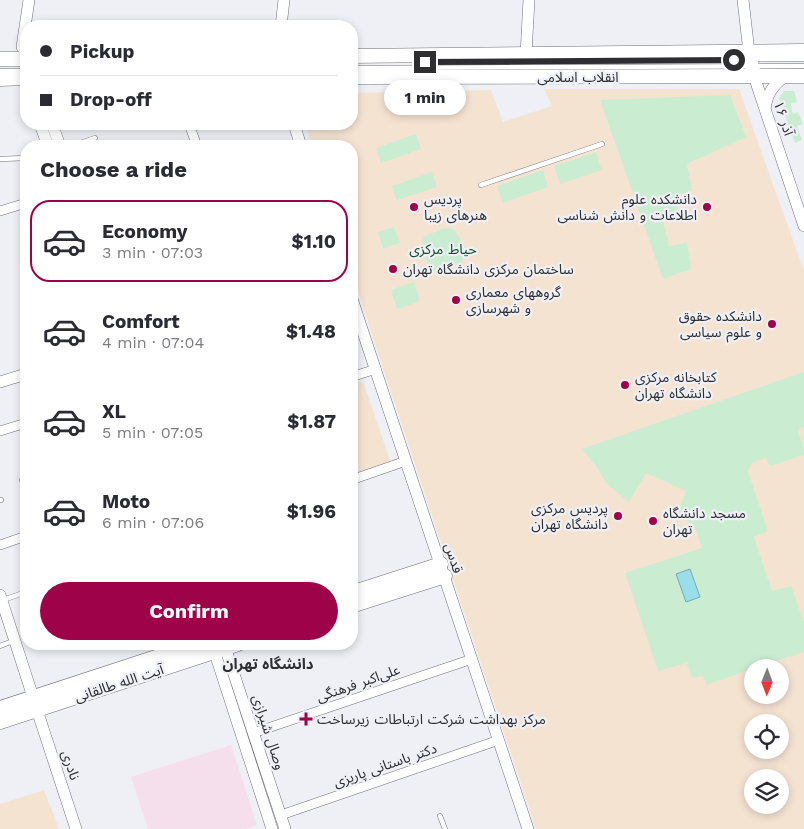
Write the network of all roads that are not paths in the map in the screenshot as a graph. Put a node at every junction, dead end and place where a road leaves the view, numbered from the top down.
1 (28, 0) edge
2 (284, 0) edge
3 (530, 0) edge
4 (743, 0) edge
5 (25, 20) edge
6 (282, 20) edge
7 (804, 51) edge
8 (358, 56) edge
9 (0, 59) edge
10 (20, 59) edge
11 (804, 59) edge
12 (410, 62) dead end
13 (429, 62) dead end
14 (358, 63) edge
15 (751, 64) junction
16 (527, 65) junction
17 (804, 66) edge
18 (358, 68) edge
19 (0, 71) edge
20 (20, 76) edge
21 (785, 76) junction
22 (804, 76) edge
23 (20, 77) edge
24 (358, 77) edge
25 (0, 79) edge
26 (765, 109) junction
27 (95, 138) dead end
28 (89, 140) edge
29 (602, 144) dead end
30 (20, 158) edge
31 (0, 159) edge
32 (481, 185) dead end
33 (20, 205) edge
34 (0, 211) edge
35 (804, 226) edge
36 (358, 316) edge
37 (376, 369) junction
38 (358, 375) edge
39 (20, 376) edge
40 (0, 382) edge
41 (20, 425) edge
42 (0, 431) edge
43 (406, 461) junction
44 (358, 478) edge
45 (20, 538) edge
46 (0, 545) edge
47 (443, 570) junction
48 (358, 591) edge
49 (20, 593) edge
50 (1, 598) edge
51 (358, 603) edge
52 (15, 641) junction
53 (0, 646) edge
54 (180, 650) edge
55 (210, 650) edge
56 (224, 650) edge
57 (224, 650) edge
58 (472, 659) junction
59 (35, 704) junction
60 (0, 708) edge
61 (0, 722) edge
62 (253, 732) junction
63 (242, 736) junction
64 (499, 740) junction
65 (281, 815) junction
66 (440, 816) dead end
67 (271, 824) edge
68 (76, 829) edge
69 (285, 829) edge
70 (445, 829) edge
71 (528, 829) edge

1 - 5 street
2 - 6 street
3 - 16 street
4 - 15 street, ۱۶ آذر
7 - 15 main road, انقلاب اسلامی
8 - 16 main road, انقلاب اسلامی
9 - 10 main road
11 - 15 lane
12 - 14 lane
13 - 16 lane
15 - 16 main road, انقلاب اسلامی
15 - 16 main road, انقلاب اسلامی
15 - 17 lane
15 - 21 main road, انقلاب اسلامی
15 - 26 street, ۱۶ آذر
16 - 18 lane
16 - 24 main road, انقلاب اسلامی
19 - 20 lane
21 - 22 main road, انقلاب اسلامی
21 - 26 street
23 - 25 main road
26 - 35 street, ۱۶ آذر
27 - 28 lane
29 - 32 lane
30 - 31 lane
33 - 34 street
36 - 37 street, قدس
37 - 38 street
37 - 43 street, قدس
39 - 40 street
41 - 42 street
43 - 44 street
43 - 47 street, قدس
45 - 46 street
47 - 48 main road
47 - 51 main road
47 - 58 street, قدس
49 - 50 lane
50 - 52 street, نادری
52 - 53 lane
52 - 59 street, نادری
54 - 59 main road, آیت الله طالقانی
55 - 59 main road, آیت الله طالقانی
56 - 62 street, وصال شیرازی
57 - 63 street, وصال شیرازی
58 - 62 street, علی‌اکبر فرهنگی
58 - 64 street, قدس
59 - 60 main road, آیت الله طالقانی
59 - 61 main road, آیت الله طالقانی
59 - 68 street, نادری
62 - 63 street
62 - 65 street, وصال شیرازی
63 - 67 street, وصال شیرازی
64 - 65 street, دکتر باستانی پاریزی
64 - 71 street, قدس
65 - 67 street
65 - 69 street, وصال شیرازی
66 - 70 lane

